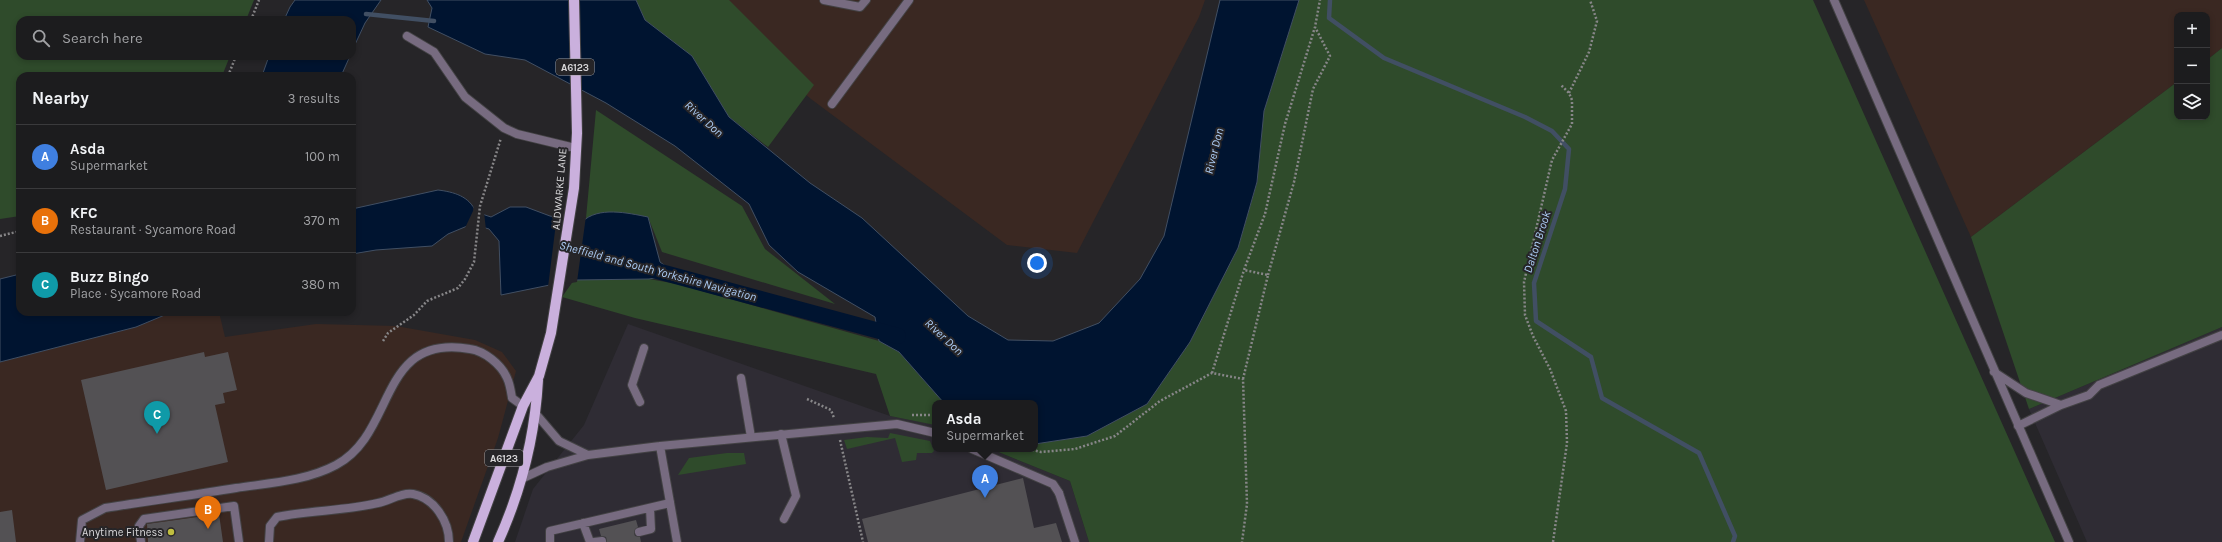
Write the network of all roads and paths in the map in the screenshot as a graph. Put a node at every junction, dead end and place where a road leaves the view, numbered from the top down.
1 (259, 0) edge
2 (574, 0) edge
3 (824, 0) edge
4 (866, 0) edge
5 (909, 0) edge
6 (1320, 0) edge
7 (1590, 0) edge
8 (1834, 0) edge
9 (253, 16) edge
10 (1314, 27) junction
11 (407, 36) dead end
12 (234, 60) edge
13 (230, 72) edge
14 (1561, 85) dead end
15 (1569, 93) junction
16 (832, 104) dead end
17 (504, 128) junction
18 (575, 148) junction
19 (16, 232) edge
20 (0, 236) edge
21 (1244, 270) junction
22 (1268, 275) junction
23 (2222, 335) edge
24 (383, 341) dead end
25 (644, 348) dead end
26 (1994, 372) junction
27 (1212, 373) junction
28 (539, 376) junction
29 (741, 378) dead end
30 (1243, 379) junction
31 (807, 400) dead end
32 (640, 402) dead end
33 (2061, 405) junction
34 (523, 406) junction
35 (536, 414) junction
36 (2018, 426) junction
37 (837, 429) junction
38 (932, 432) edge
39 (781, 434) junction
40 (751, 437) junction
41 (660, 446) junction
42 (1038, 451) edge
43 (979, 452) edge
44 (588, 455) junction
45 (521, 479) junction
46 (670, 503) junction
47 (650, 508) junction
48 (784, 520) dead end
49 (583, 523) junction
50 (639, 532) dead end
51 (80, 542) edge
52 (140, 542) edge
53 (239, 542) edge
54 (269, 542) edge
55 (449, 542) edge
56 (473, 542) edge
57 (498, 542) edge
58 (550, 542) edge
59 (590, 542) edge
60 (677, 542) edge
61 (863, 542) edge
62 (1076, 542) edge
63 (1242, 542) edge
64 (1553, 542) edge
65 (2069, 542) edge

1 - 9 path
2 - 18 main road, ALDWARKE LANE / A6123
3 - 4 street
5 - 16 street
6 - 10 path
7 - 15 path
8 - 26 street
10 - 21 path
10 - 22 path
11 - 17 street
12 - 13 path
14 - 15 path
15 - 64 path
17 - 18 street
17 - 24 path
18 - 28 main road, ALDWARKE LANE / A6123
19 - 20 path
21 - 22 path
21 - 27 path
22 - 30 path
23 - 33 street
25 - 32 street
26 - 33 street
26 - 36 street
27 - 30 path
27 - 42 path
28 - 34 main road, ALDWARKE LANE / A6123
28 - 35 main road, ALDWARKE LANE / A6123
29 - 40 street
30 - 63 path
31 - 37 path
33 - 36 street
34 - 51 street
34 - 56 main road, ALDWARKE LANE / A6123
35 - 44 street
35 - 45 main road, ALDWARKE LANE / A6123
36 - 65 street
37 - 38 street
37 - 39 street
37 - 61 path
39 - 40 street
39 - 48 street
40 - 41 street
41 - 44 street
41 - 46 street
43 - 62 street
44 - 45 street
45 - 57 main road, ALDWARKE LANE / A6123
46 - 47 street
46 - 60 street
47 - 49 street
47 - 50 street
49 - 58 street
49 - 59 street
52 - 53 street
54 - 55 street

